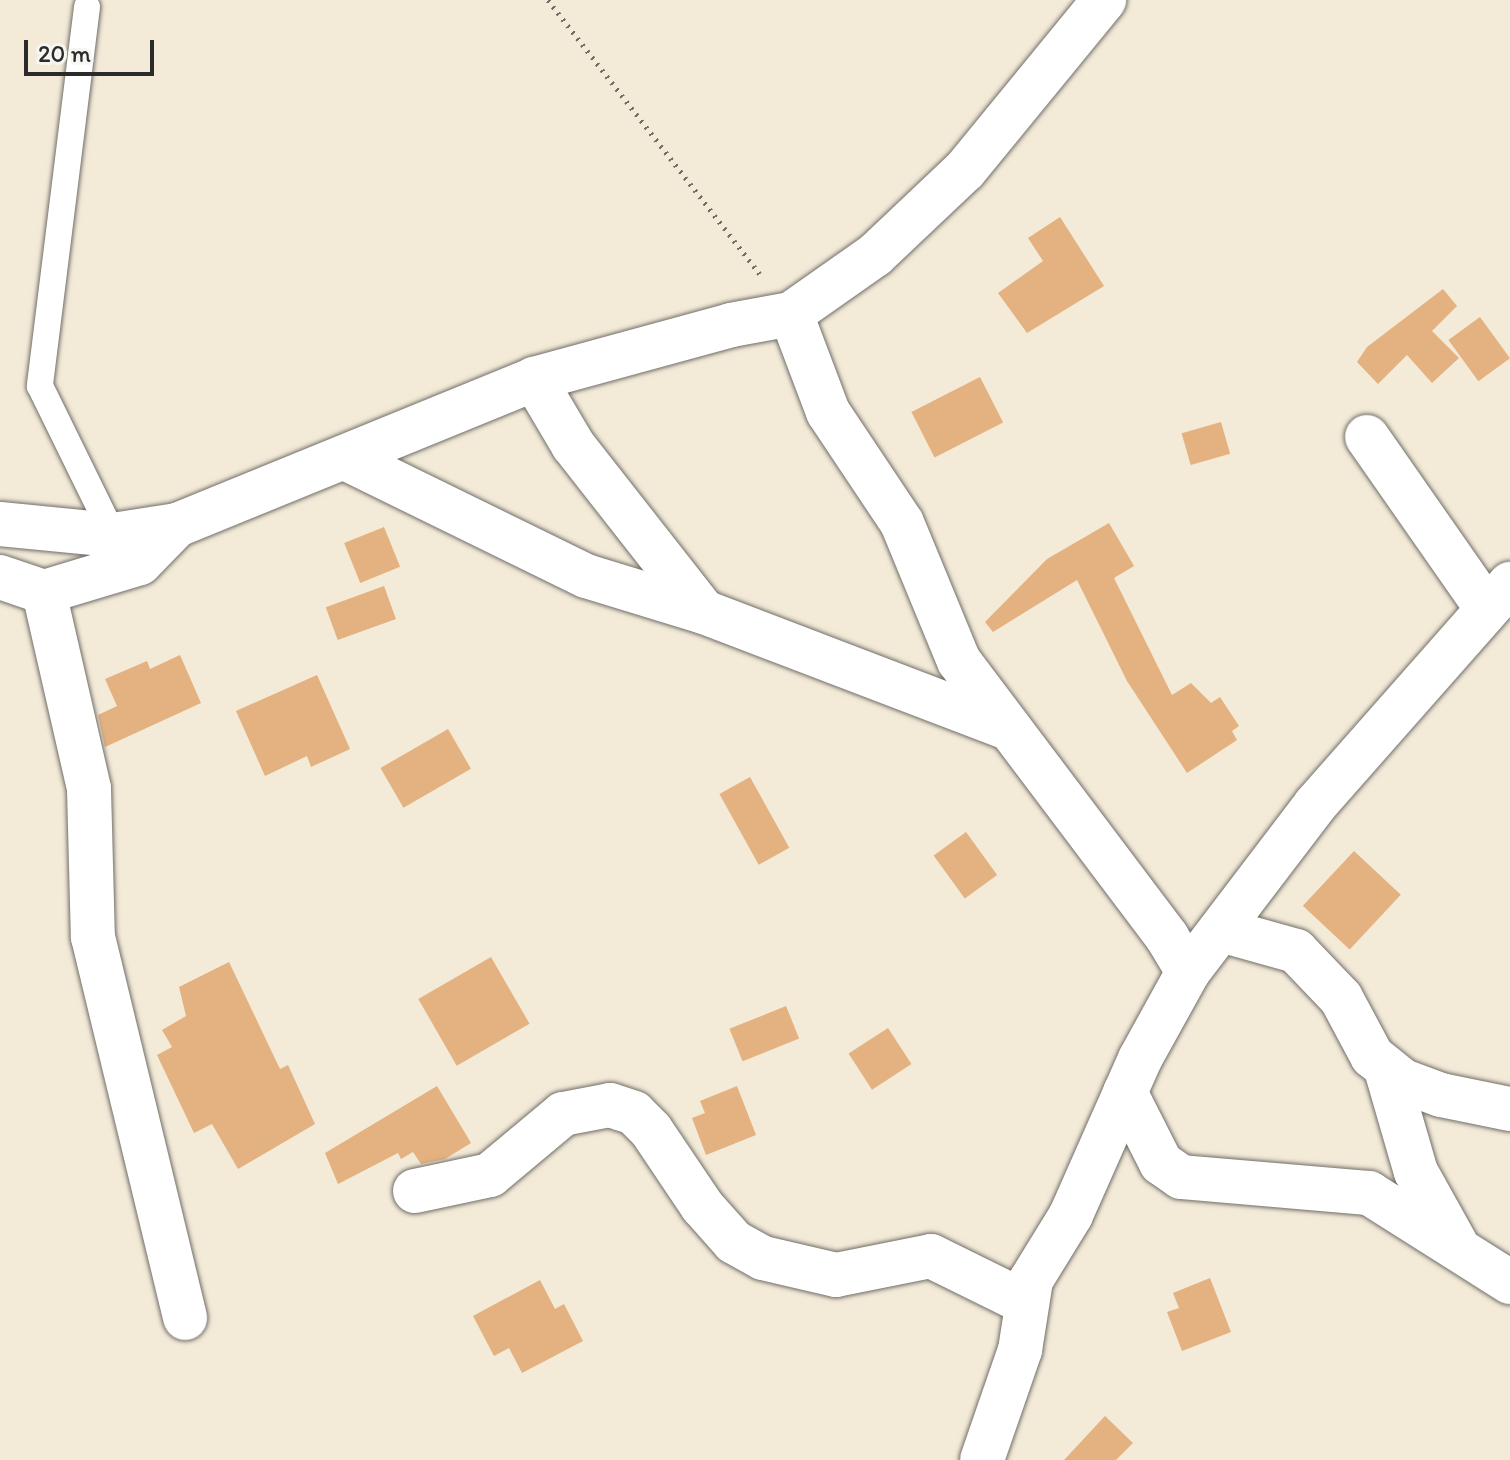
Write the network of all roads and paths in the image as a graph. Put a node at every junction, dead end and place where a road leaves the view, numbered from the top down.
1 (548, 0) edge
2 (1104, 0) edge
3 (87, 7) dead end
4 (791, 314) junction
5 (534, 379) junction
6 (1367, 437) dead end
7 (347, 459) junction
8 (0, 524) edge
9 (177, 525) junction
10 (113, 535) junction
11 (0, 577) edge
12 (44, 592) junction
13 (1498, 595) edge
14 (704, 612) junction
15 (1005, 727) junction
16 (1221, 930) junction
17 (1188, 972) junction
18 (1386, 1069) junction
19 (1125, 1092) junction
20 (1510, 1109) edge
21 (415, 1191) dead end
22 (1457, 1245) junction
23 (1510, 1282) edge
24 (1024, 1302) junction
25 (185, 1318) dead end
26 (982, 1460) edge

1 - 4 path
2 - 4 street
3 - 10 lane
4 - 5 street
4 - 15 street
5 - 7 street
5 - 14 street
6 - 13 street
7 - 9 street
7 - 14 street
8 - 10 street
9 - 10 street
9 - 12 street
11 - 12 street
12 - 25 street
13 - 16 street
14 - 15 street
15 - 17 street
16 - 17 street
16 - 18 street
17 - 19 street
18 - 20 street
18 - 22 street
19 - 22 street
19 - 24 street
21 - 24 street
22 - 23 street
24 - 26 street

